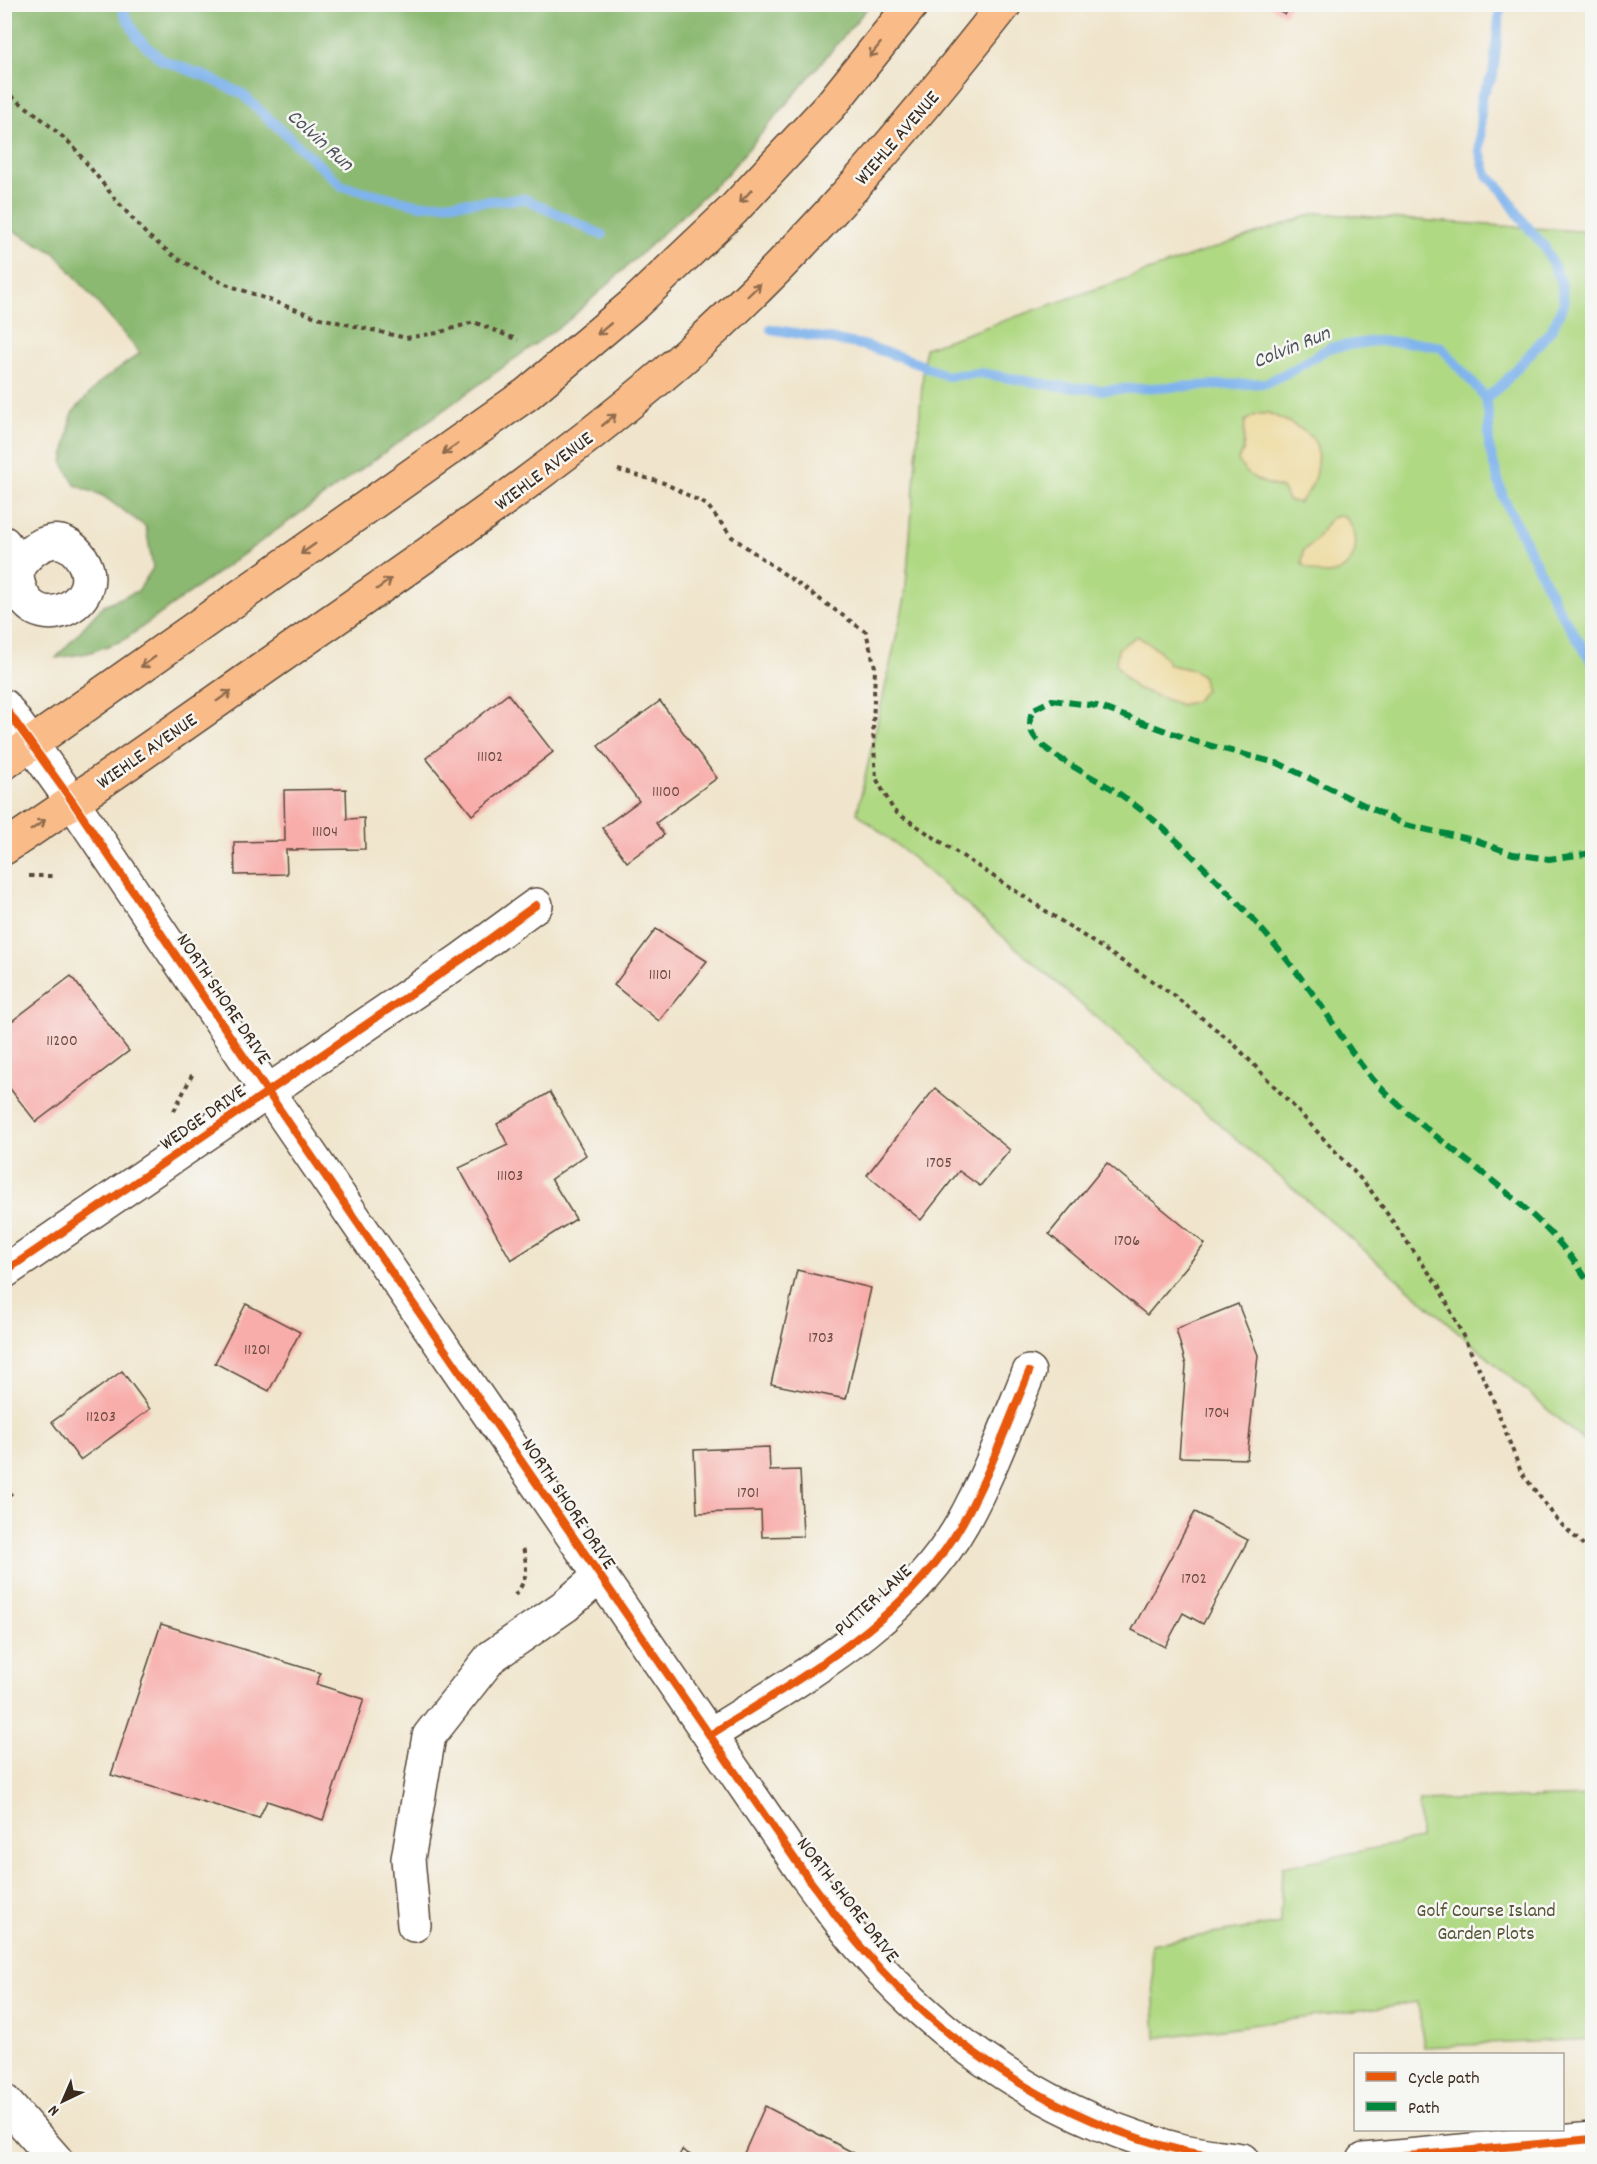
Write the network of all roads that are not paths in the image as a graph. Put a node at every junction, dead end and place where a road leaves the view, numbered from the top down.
1 (912, 4) edge
2 (1005, 4) edge
3 (4, 706) edge
4 (32, 743) junction
5 (4, 763) edge
6 (72, 801) junction
7 (4, 848) edge
8 (536, 905) dead end
9 (267, 1090) junction
10 (4, 1272) edge
11 (1029, 1372) dead end
12 (600, 1576) junction
13 (710, 1735) junction
14 (414, 1925) dead end
15 (4, 2101) edge
16 (1593, 2139) edge
17 (1184, 2155) edge
18 (56, 2160) edge
19 (1242, 2160) edge
20 (1364, 2160) edge

1 -> 4 main road
6 -> 2 main road, WIEHLE AVENUE
3 - 4 street, NORTH SHORE DRIVE
4 - 5 main road
4 - 6 street, NORTH SHORE DRIVE
7 -> 6 main road, WIEHLE AVENUE
6 - 9 street, NORTH SHORE DRIVE
8 - 9 street, WEDGE DRIVE
9 - 10 street, WEDGE DRIVE
9 - 12 street, NORTH SHORE DRIVE
11 - 13 street, PUTTER LANE
12 - 13 street, NORTH SHORE DRIVE
12 - 14 street
13 - 17 street, NORTH SHORE DRIVE
15 - 18 street
16 - 20 street
17 - 19 street, NORTH SHORE DRIVE

